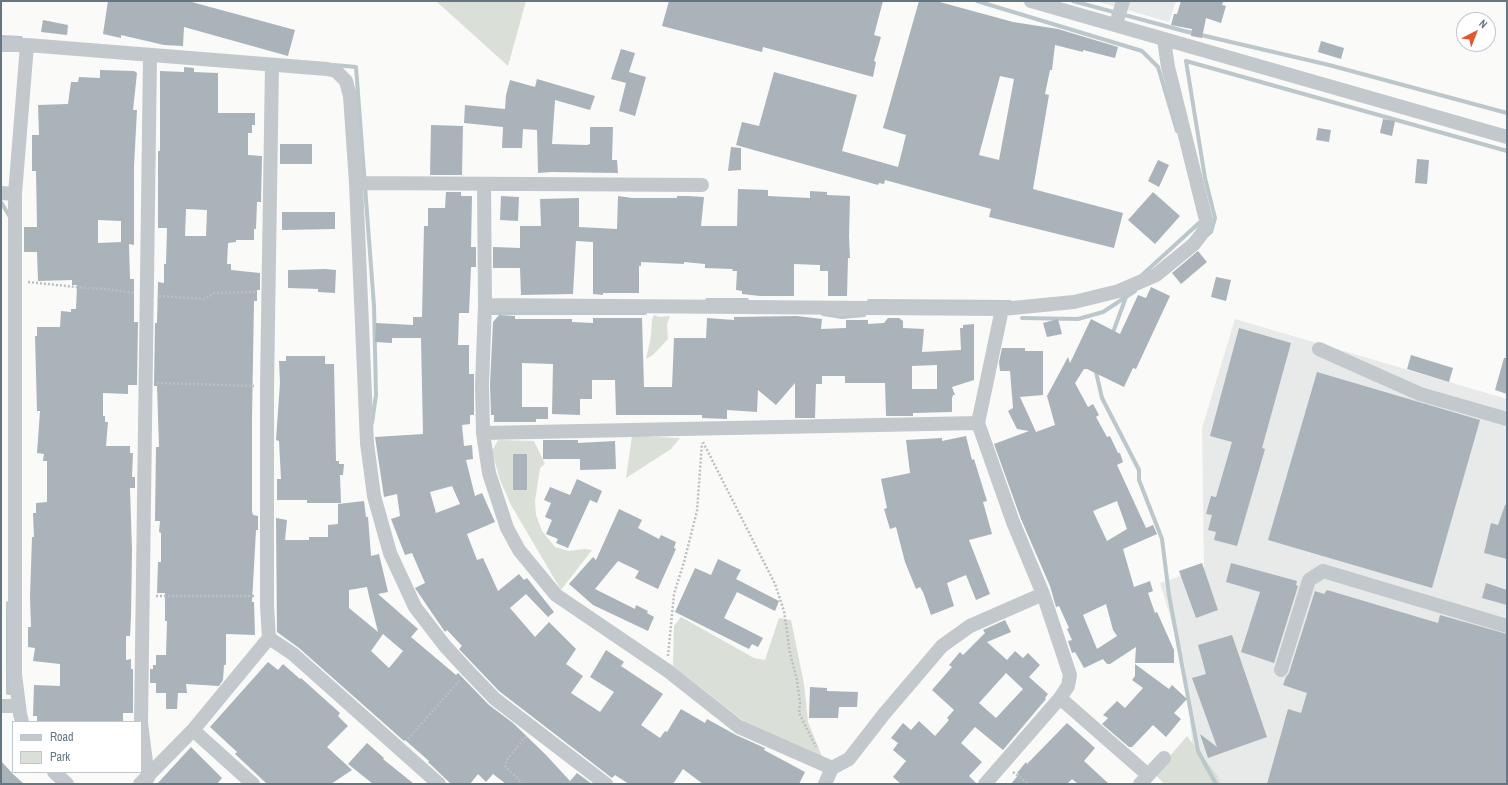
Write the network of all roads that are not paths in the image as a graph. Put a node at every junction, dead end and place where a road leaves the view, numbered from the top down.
1 (1031, 1) edge
2 (1123, 1) edge
3 (1116, 24) junction
4 (1164, 40) junction
5 (1, 45) edge
6 (27, 45) junction
7 (150, 56) junction
8 (272, 65) junction
9 (1507, 137) edge
10 (356, 183) junction
11 (484, 184) junction
12 (702, 185) dead end
13 (1, 193) edge
14 (16, 194) junction
15 (485, 305) junction
16 (1002, 309) junction
17 (1319, 349) dead end
18 (1507, 419) edge
19 (978, 423) junction
20 (483, 433) junction
21 (1043, 594) junction
22 (1507, 626) edge
23 (269, 638) junction
24 (1281, 670) dead end
25 (1060, 698) junction
26 (1, 706) edge
27 (18, 706) junction
28 (22, 721) edge
29 (141, 721) edge
30 (193, 730) junction
31 (142, 742) edge
32 (1164, 758) dead end
33 (827, 767) junction
34 (55, 773) edge
35 (1144, 780) edge
36 (144, 781) edge
37 (67, 784) edge
38 (253, 784) edge
39 (439, 784) edge
40 (606, 784) edge
41 (825, 784) edge
42 (985, 784) edge

1 - 3 street
2 - 3 street
3 - 4 street
4 - 9 street
4 - 16 street
5 - 6 street
6 - 7 street
6 - 14 street
7 - 8 street
7 - 29 street
8 - 10 street
8 - 23 street
10 - 11 street
10 - 40 street
11 - 12 street
11 - 15 street
13 - 14 street
14 - 27 street
15 - 16 street
15 - 20 street
16 - 19 street
17 - 18 street
19 - 20 street
19 - 21 street
20 - 33 street
21 - 25 street
21 - 33 street
22 - 24 street
23 - 30 street
23 - 39 street
25 - 35 street
25 - 42 street
26 - 27 street
27 - 28 street
30 - 36 street
30 - 38 street
31 - 36 street
32 - 35 street
33 - 41 street
34 - 37 street

